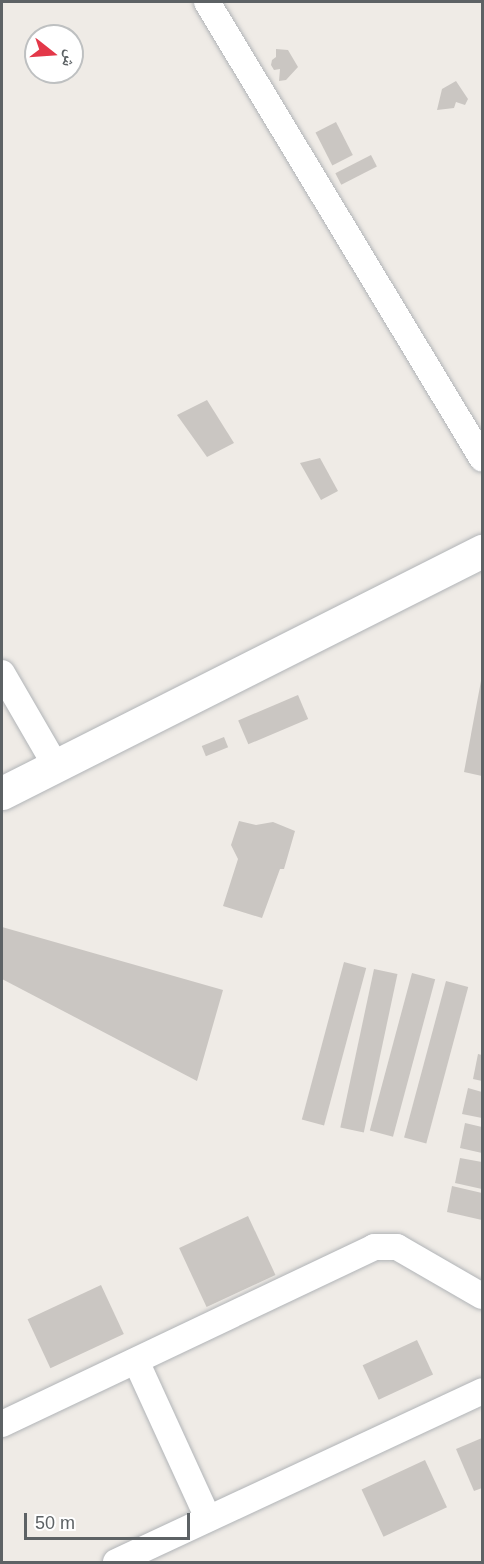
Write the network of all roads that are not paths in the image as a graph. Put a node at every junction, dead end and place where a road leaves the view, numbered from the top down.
1 (207, 2) edge
2 (483, 458) edge
3 (483, 551) edge
4 (2, 673) edge
5 (56, 765) junction
6 (2, 793) edge
7 (483, 1296) edge
8 (136, 1361) junction
9 (483, 1391) edge
10 (2, 1424) edge
11 (208, 1518) junction
12 (116, 1563) edge

1 - 2 street
3 - 5 main road
4 - 5 street
5 - 6 main road
7 - 8 street
8 - 10 street
8 - 11 street
9 - 11 street
11 - 12 street

